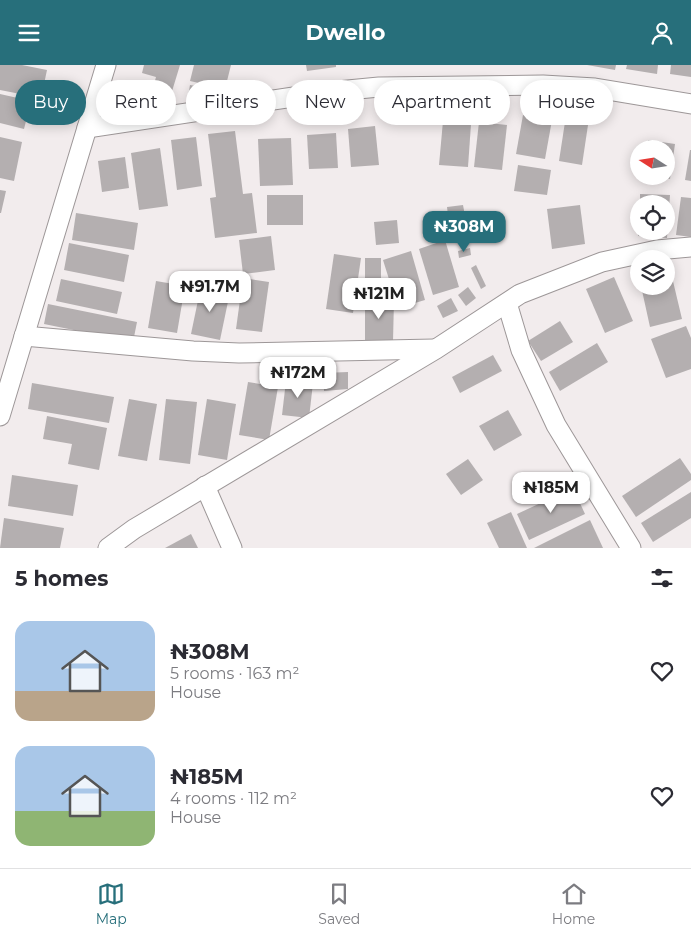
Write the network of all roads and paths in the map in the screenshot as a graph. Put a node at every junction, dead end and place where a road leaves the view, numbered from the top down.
1 (106, 65) edge
2 (691, 104) edge
3 (87, 128) junction
4 (691, 247) edge
5 (507, 303) junction
6 (24, 337) junction
7 (436, 349) junction
8 (0, 416) edge
9 (205, 486) junction
10 (108, 548) edge
11 (232, 548) edge
12 (631, 548) edge

1 - 3 street
2 - 3 street
3 - 6 street
4 - 5 street
5 - 7 street
5 - 12 street
6 - 7 street
6 - 8 street
7 - 9 street
9 - 10 street
9 - 11 street

